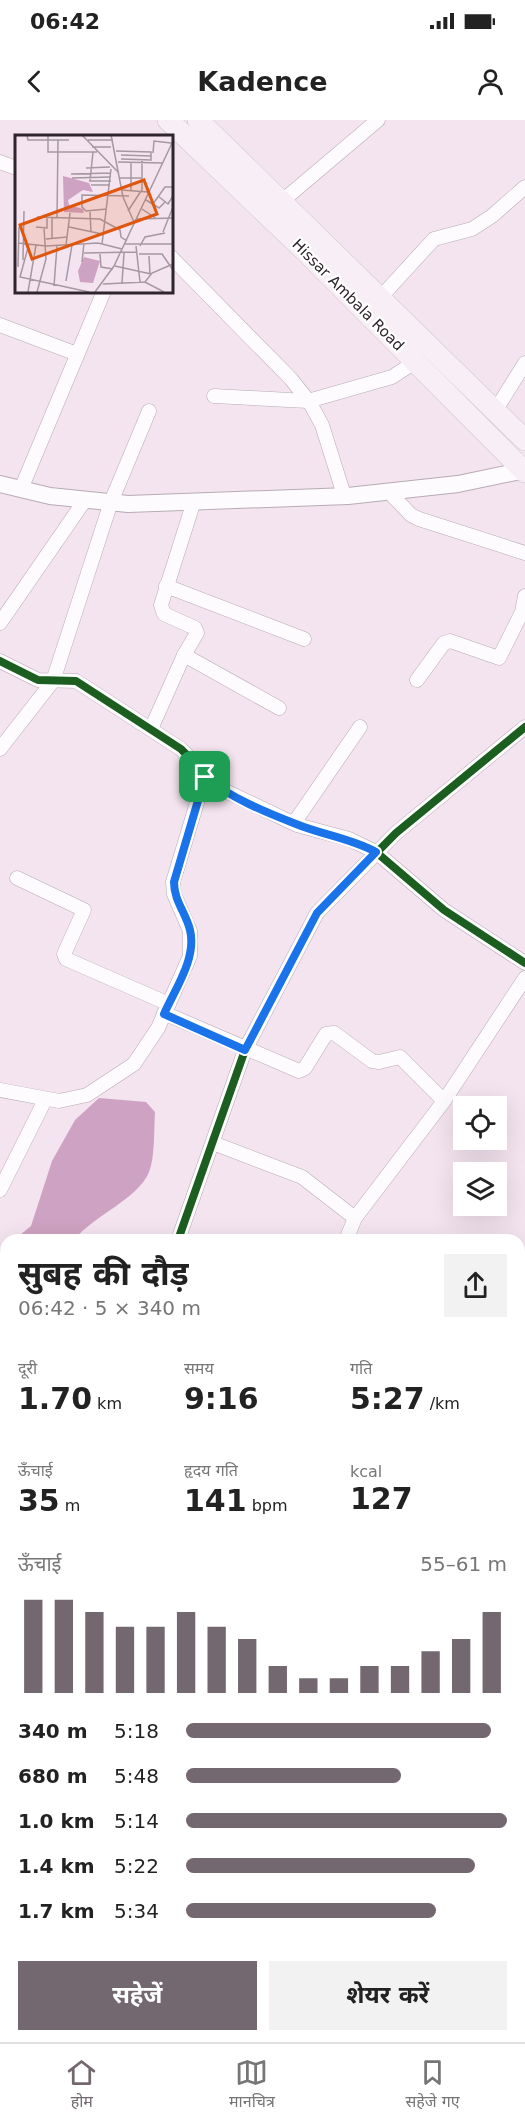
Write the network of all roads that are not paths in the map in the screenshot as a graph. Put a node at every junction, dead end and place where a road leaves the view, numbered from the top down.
1 (198, 120) edge
2 (369, 123) edge
3 (173, 130) edge
4 (0, 162) edge
5 (15, 168) edge
6 (525, 187) edge
7 (281, 202) junction
8 (172, 258) edge
9 (104, 292) edge
10 (380, 298) junction
11 (0, 326) edge
12 (77, 354) junction
13 (415, 362) junction
14 (525, 363) edge
15 (214, 396) dead end
16 (308, 401) junction
17 (149, 411) dead end
18 (495, 411) junction
19 (525, 440) edge
20 (524, 471) edge
21 (0, 484) edge
22 (21, 489) junction
23 (388, 492) junction
24 (345, 495) junction
25 (85, 500) junction
26 (194, 501) junction
27 (111, 502) junction
28 (525, 553) edge
29 (166, 586) junction
30 (525, 596) edge
31 (0, 623) edge
32 (304, 639) dead end
33 (184, 655) junction
34 (0, 661) edge
35 (417, 680) dead end
36 (53, 681) junction
37 (279, 708) dead end
38 (360, 727) dead end
39 (525, 727) edge
40 (151, 729) junction
41 (0, 749) edge
42 (205, 777) junction
43 (294, 823) junction
44 (376, 852) junction
45 (17, 878) dead end
46 (525, 963) edge
47 (525, 978) edge
48 (166, 1009) junction
49 (245, 1050) junction
50 (0, 1089) edge
51 (45, 1100) junction
52 (444, 1101) junction
53 (213, 1143) junction
54 (0, 1190) edge
55 (355, 1218) junction
56 (180, 1234) edge
57 (348, 1234) edge

1 - 7 main road, Hissar Ambala Road
2 - 7 street
3 - 13 main road, Hissar Ambala Road
4 - 5 street
6 - 10 street
7 - 10 main road, Hissar Ambala Road
8 - 16 street
9 - 12 street
10 - 18 main road, Hissar Ambala Road
11 - 12 street
12 - 22 street
13 - 16 street
13 - 20 main road, Hissar Ambala Road
14 - 18 street
15 - 16 street
16 - 24 street
17 - 27 street
18 - 19 main road, Hissar Ambala Road
20 - 23 street
21 - 22 street
22 - 25 street
23 - 24 street
23 - 28 street
24 - 26 street
25 - 27 street
25 - 31 street
26 - 27 street
26 - 29 street
27 - 36 street
29 - 32 street
29 - 33 street
30 - 35 street
33 - 37 street
33 - 40 street
34 - 36 street
36 - 40 street
36 - 41 street
38 - 43 street
39 - 44 street
40 - 42 street
42 - 43 street
42 - 48 street
43 - 44 street
44 - 46 street
44 - 49 street
45 - 48 street
47 - 52 street
48 - 49 street
48 - 51 street
49 - 52 street
49 - 53 street
50 - 51 street
51 - 54 street
52 - 55 street
53 - 55 street
53 - 56 street
55 - 57 street

